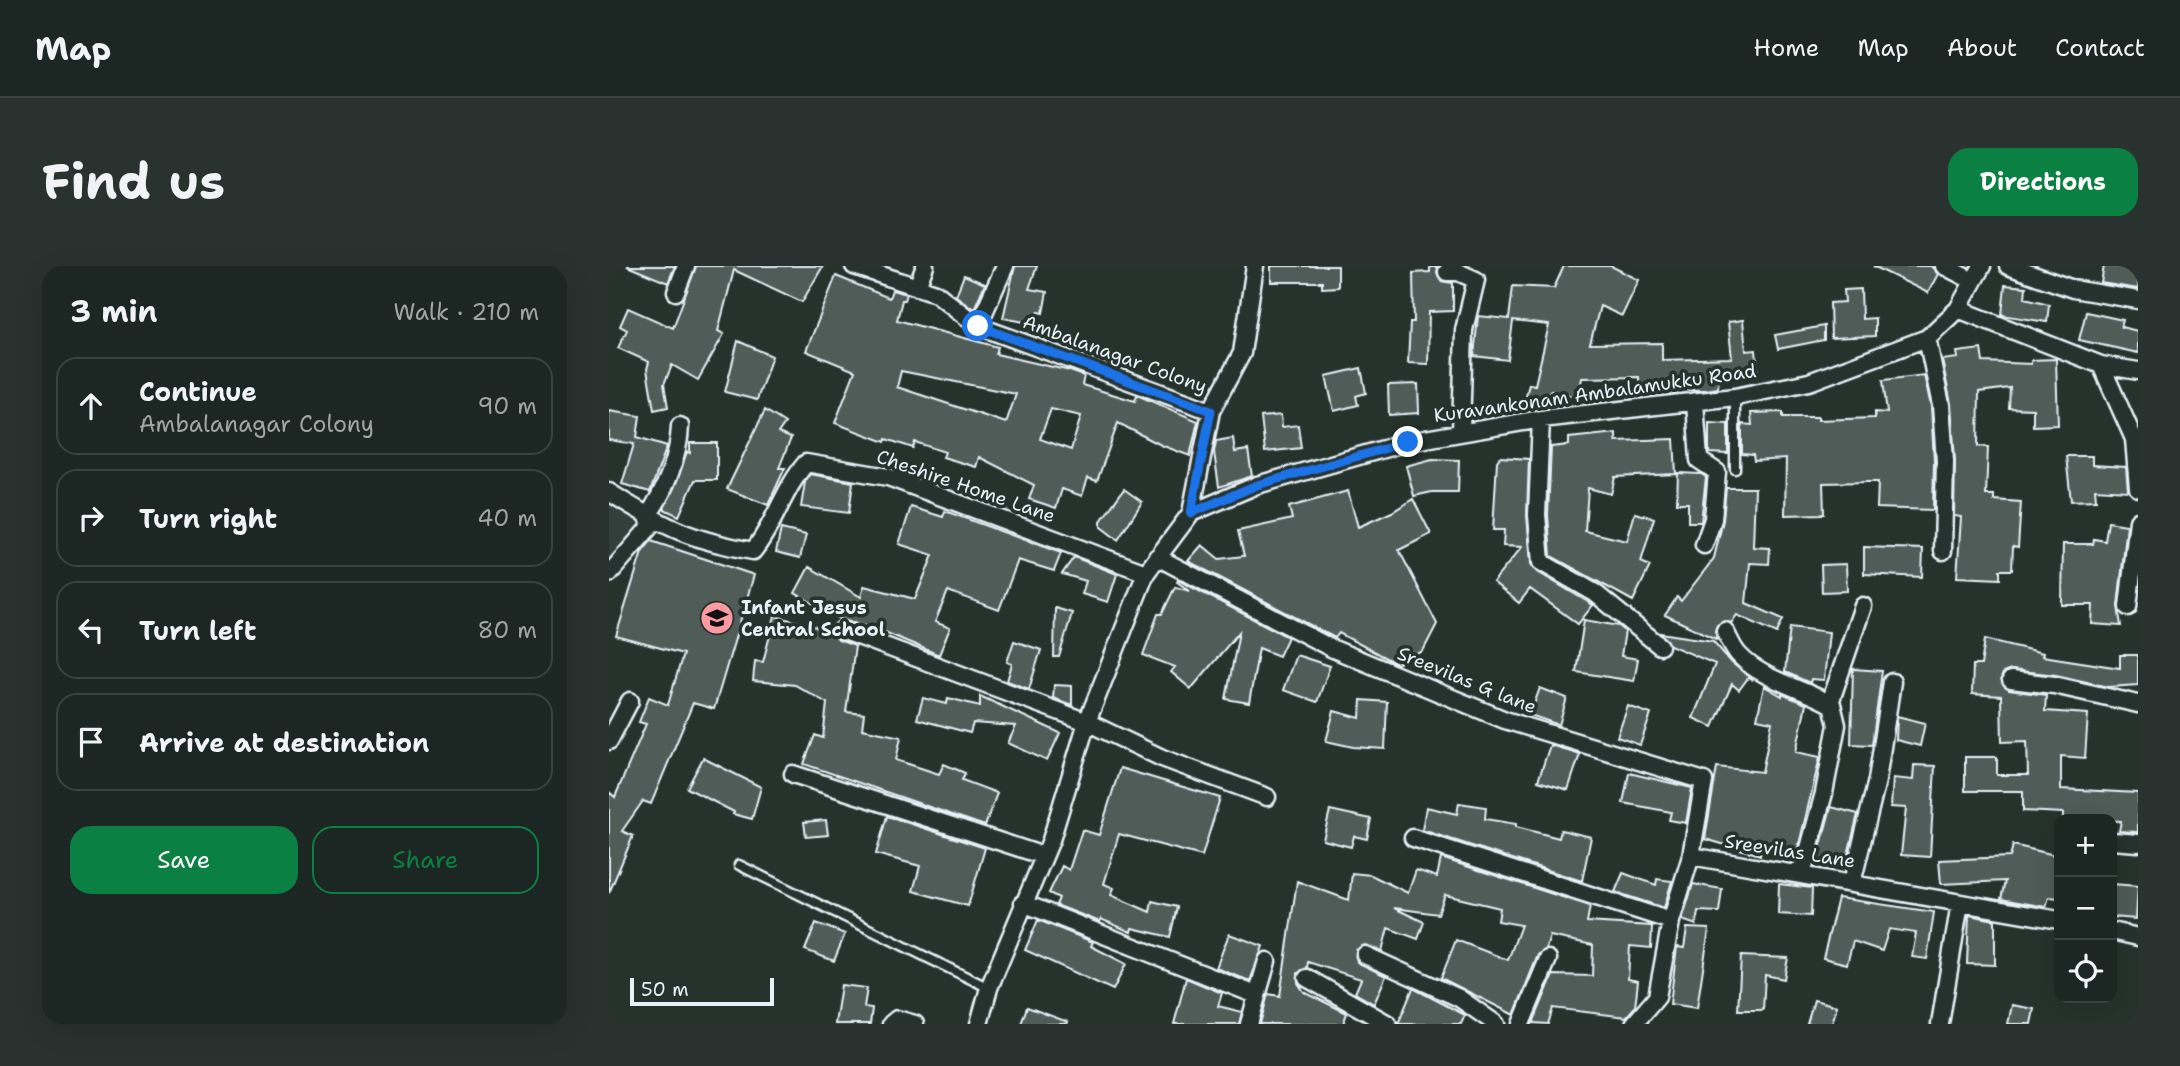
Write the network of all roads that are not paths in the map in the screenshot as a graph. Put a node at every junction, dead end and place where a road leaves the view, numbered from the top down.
1 (685, 266) edge
2 (853, 266) edge
3 (925, 266) edge
4 (1005, 266) edge
5 (1255, 266) edge
6 (1944, 266) edge
7 (1982, 266) edge
8 (2008, 266) edge
9 (1447, 272) dead end
10 (1973, 281) junction
11 (917, 287) junction
12 (676, 292) dead end
13 (2138, 300) edge
14 (1958, 309) junction
15 (978, 326) junction
16 (1927, 338) junction
17 (2101, 365) junction
18 (2138, 371) edge
19 (1735, 397) junction
20 (1695, 402) junction
21 (1211, 411) junction
22 (1541, 419) junction
23 (680, 426) dead end
24 (1461, 431) junction
25 (2136, 439) edge
26 (1735, 469) dead end
27 (2138, 488) edge
28 (609, 492) edge
29 (1191, 513) junction
30 (651, 519) junction
31 (2138, 521) edge
32 (1703, 545) dead end
33 (1943, 551) dead end
34 (1157, 557) junction
35 (1146, 573) junction
36 (609, 574) edge
37 (1863, 606) dead end
38 (2128, 607) dead end
39 (842, 630) dead end
40 (1725, 631) dead end
41 (1660, 646) dead end
42 (2011, 680) dead end
43 (1892, 682) dead end
44 (630, 701) dead end
45 (2138, 704) edge
46 (1832, 705) junction
47 (1087, 722) junction
48 (609, 741) edge
49 (793, 774) dead end
50 (1267, 797) dead end
51 (1413, 838) dead end
52 (2117, 841) edge
53 (2138, 843) edge
54 (1044, 856) junction
55 (1691, 856) junction
56 (739, 865) dead end
57 (1794, 873) junction
58 (1852, 883) junction
59 (1023, 903) junction
60 (1960, 903) junction
61 (2054, 919) edge
62 (1671, 921) junction
63 (2117, 932) edge
64 (2138, 937) edge
65 (1365, 955) dead end
66 (1548, 960) dead end
67 (1267, 961) dead end
68 (1307, 978) dead end
69 (989, 988) junction
70 (1257, 995) junction
71 (891, 1024) edge
72 (915, 1024) edge
73 (979, 1024) edge
74 (1249, 1024) edge
75 (1388, 1024) edge
76 (1496, 1024) edge
77 (1521, 1024) edge
78 (1634, 1024) edge
79 (1940, 1024) edge

1 - 12 street
2 - 11 street, Ambalanagar Colony
3 - 11 street
4 - 15 street
5 - 21 street
6 - 10 street
7 - 10 street, Kuravankonam Ambalamukku Road
8 - 13 street
9 - 24 street
10 - 14 street, Kuravankonam Ambalamukku Road
11 - 15 street, Ambalanagar Colony
14 - 16 street, Kuravankonam Ambalamukku Road
14 - 17 street
15 - 21 street, Ambalanagar Colony
16 - 19 street, Kuravankonam Ambalamukku Road
16 - 33 street
17 - 18 street
17 - 25 street
19 - 20 street, Kuravankonam Ambalamukku Road
19 - 26 lane
20 - 22 street, Kuravankonam Ambalamukku Road
20 - 32 street
21 - 29 street
22 - 24 street, Kuravankonam Ambalamukku Road
22 - 41 street
23 - 30 street
24 - 29 street, Kuravankonam Ambalamukku Road
25 - 27 street
28 - 30 street, Cheshire Home Lane
29 - 34 street, Kuravankonam Ambalamukku Road
30 - 35 street, Cheshire Home Lane
30 - 36 street
31 - 38 street
34 - 35 street, Kuravankonam Ambalamukku Road
34 - 55 street, Sreevilas G lane
35 - 47 street, Kuravankonam Ambalamukku Road
37 - 46 street
39 - 47 street
40 - 46 street
42 - 45 street
43 - 58 street
44 - 48 street
46 - 57 street
47 - 50 street
47 - 54 street, Kuravankonam Ambalamukku Road
49 - 54 street
51 - 62 street
52 - 53 street
54 - 59 street, Kuravankonam Ambalamukku Road
55 - 57 street, Sreevilas Lane
55 - 62 street
56 - 69 lane
57 - 58 street, Sreevilas Lane
58 - 60 street, Sreevilas Lane
59 - 69 street, Kuravankonam Ambalamukku Road
59 - 70 street
60 - 61 street, Sreevilas Lane
60 - 79 street
62 - 78 street
63 - 64 street
65 - 76 street
66 - 77 street
67 - 70 street
68 - 75 street
69 - 73 street, Kuravankonam Ambalamukku Road
70 - 74 street
71 - 72 street

